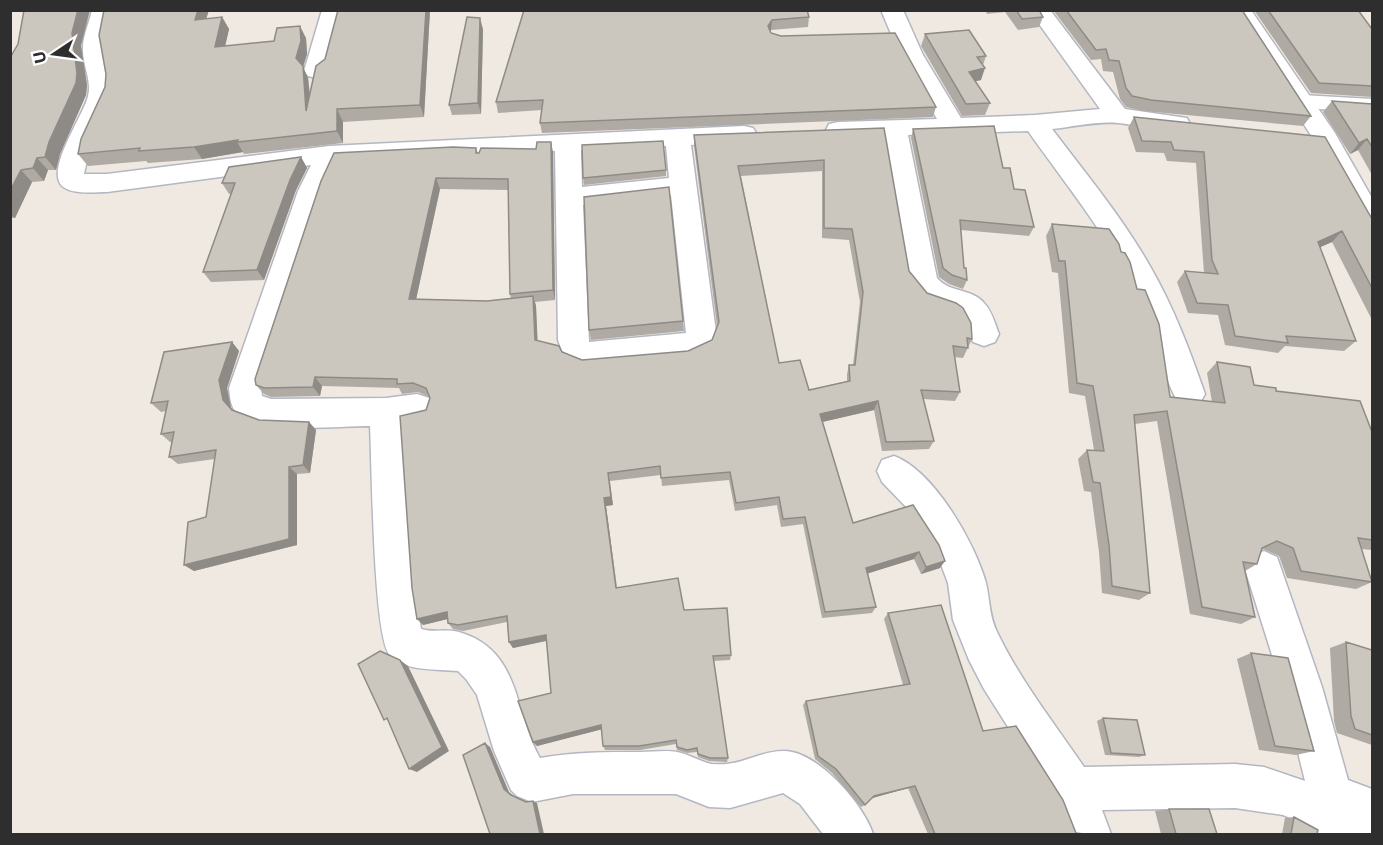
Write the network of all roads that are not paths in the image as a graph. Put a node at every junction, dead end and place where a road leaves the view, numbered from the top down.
1 (103, 10) edge
2 (333, 10) edge
3 (892, 10) edge
4 (1039, 10) edge
5 (1239, 10) edge
6 (316, 71) edge
7 (1302, 102) junction
8 (1372, 106) edge
9 (1117, 115) junction
10 (1035, 123) junction
11 (954, 126) junction
12 (1201, 126) edge
13 (894, 129) junction
14 (814, 131) edge
15 (768, 133) edge
16 (677, 136) junction
17 (1292, 136) edge
18 (1326, 139) junction
19 (568, 142) junction
20 (329, 154) junction
21 (684, 185) junction
22 (570, 196) junction
23 (1372, 221) edge
24 (984, 334) dead end
25 (1189, 394) dead end
26 (894, 471) dead end
27 (1264, 569) dead end
28 (1073, 789) junction
29 (1320, 800) junction
30 (1372, 811) edge
31 (851, 834) edge
32 (1089, 834) edge
33 (1352, 834) edge

1 - 20 street
2 - 6 street
3 - 11 street
4 - 9 street
5 - 7 street
7 - 8 street
7 - 18 street
9 - 10 street
9 - 12 street
10 - 11 street
10 - 25 street
11 - 13 street
13 - 14 street
13 - 24 street
15 - 16 street
16 - 19 street
16 - 21 street
17 - 18 street
18 - 23 street
19 - 20 street
19 - 22 street
20 - 31 street
21 - 22 street
21 - 22 street
26 - 28 street
27 - 29 street
28 - 29 street
28 - 32 street
29 - 30 street
29 - 33 street

